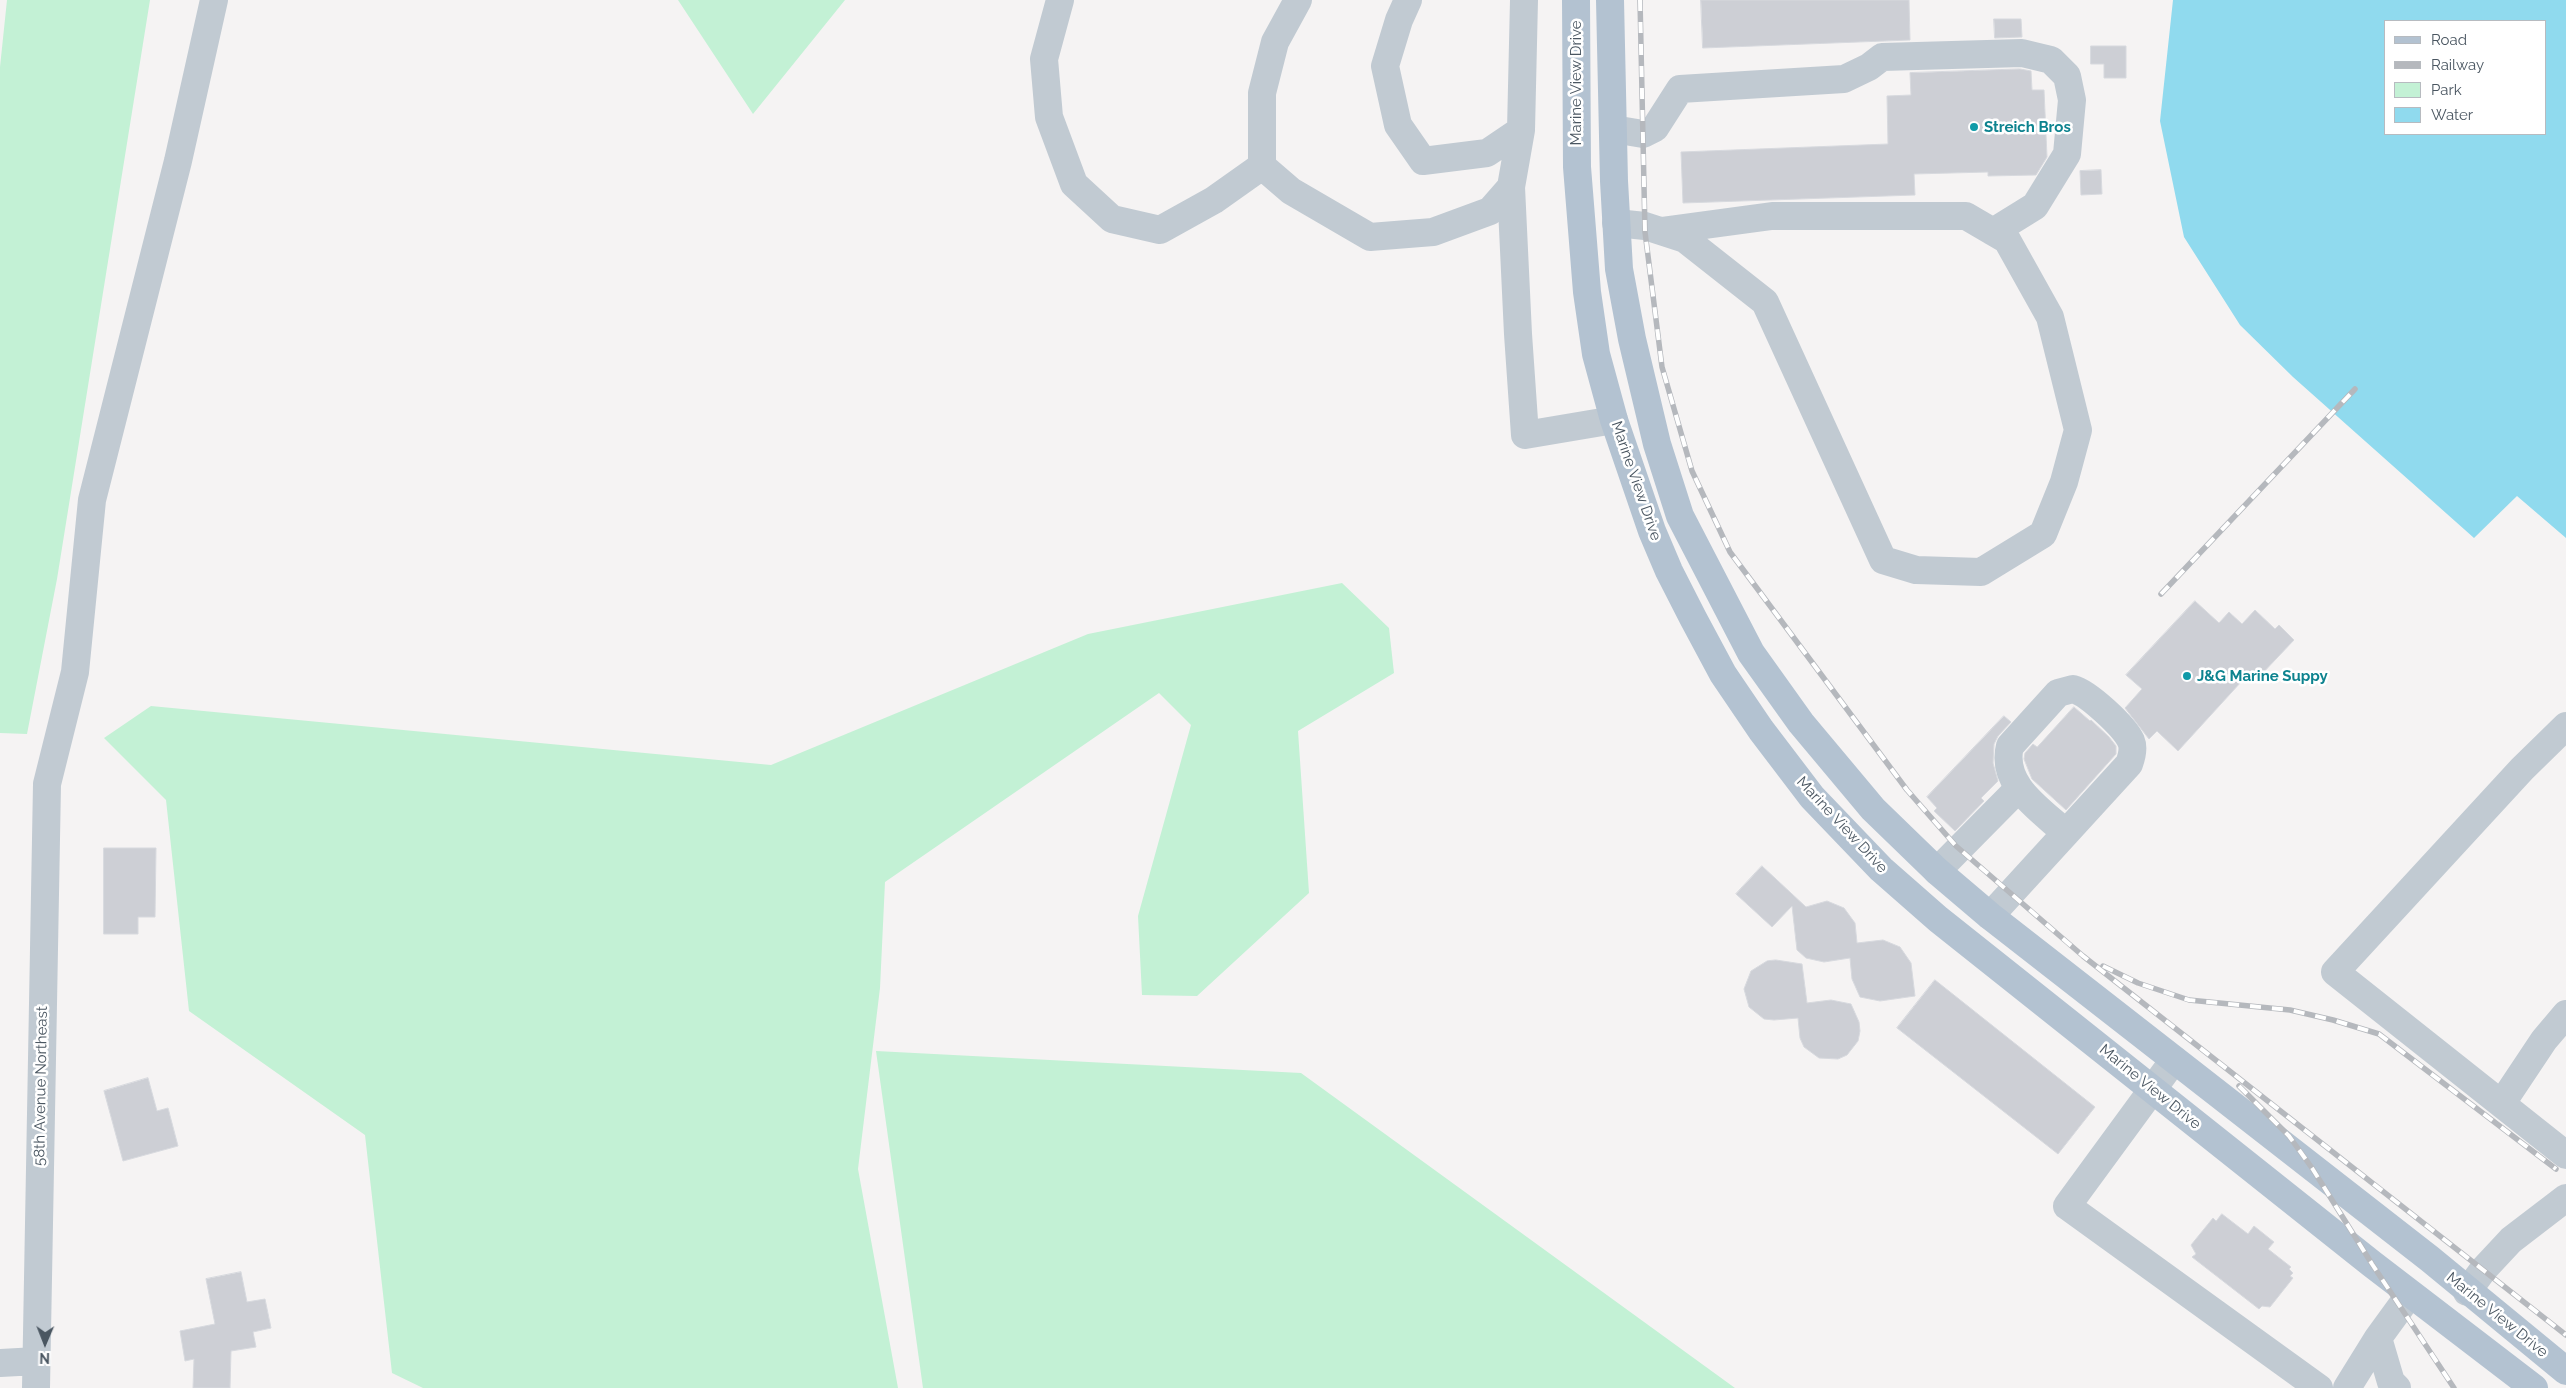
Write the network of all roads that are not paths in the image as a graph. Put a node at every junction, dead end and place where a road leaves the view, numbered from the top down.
1 (214, 0) edge
2 (1060, 0) edge
3 (1298, 0) edge
4 (1408, 0) edge
5 (1524, 0) edge
6 (1576, 0) edge
7 (1610, 0) edge
8 (1613, 129) junction
9 (1521, 130) junction
10 (1262, 166) junction
11 (1511, 187) junction
12 (1616, 223) junction
13 (1661, 231) junction
14 (1993, 232) junction
15 (1614, 420) junction
16 (2566, 726) edge
17 (2018, 789) junction
18 (2066, 833) junction
19 (1938, 871) junction
20 (1990, 916) junction
21 (2566, 1014) edge
22 (2174, 1060) junction
23 (2153, 1088) junction
24 (2502, 1102) junction
25 (2566, 1155) edge
26 (2566, 1198) edge
27 (2467, 1292) junction
28 (2410, 1294) junction
29 (2378, 1338) junction
30 (37, 1361) junction
31 (0, 1363) edge
32 (2566, 1371) edge
33 (36, 1388) edge
34 (2319, 1388) edge
35 (2348, 1388) edge
36 (2396, 1388) edge
37 (2534, 1388) edge

1 - 30 street, 58th Avenue Northeast
2 - 10 street
3 - 10 street
4 - 9 street
5 - 9 street
6 - 15 main road, Marine View Drive
7 - 8 main road, Marine View Drive
8 - 12 main road, Marine View Drive
8 - 14 street
9 - 11 street
10 - 11 street
11 - 15 street
12 - 13 street
12 - 19 main road, Marine View Drive
13 - 14 street
13 - 14 street
15 - 23 main road, Marine View Drive
16 - 24 street
17 - 18 street
17 - 18 street
17 - 19 street
18 - 20 street
19 - 20 main road, Marine View Drive
20 - 22 main road, Marine View Drive
21 - 24 street
22 - 23 street
22 - 27 main road, Marine View Drive
23 - 28 main road, Marine View Drive
23 - 34 street
24 - 25 street
26 - 27 street
27 - 32 main road, Marine View Drive
28 - 29 street
28 - 37 main road, Marine View Drive
29 - 35 street
29 - 36 street
30 - 31 street
30 - 33 street, 58th Avenue Northeast

